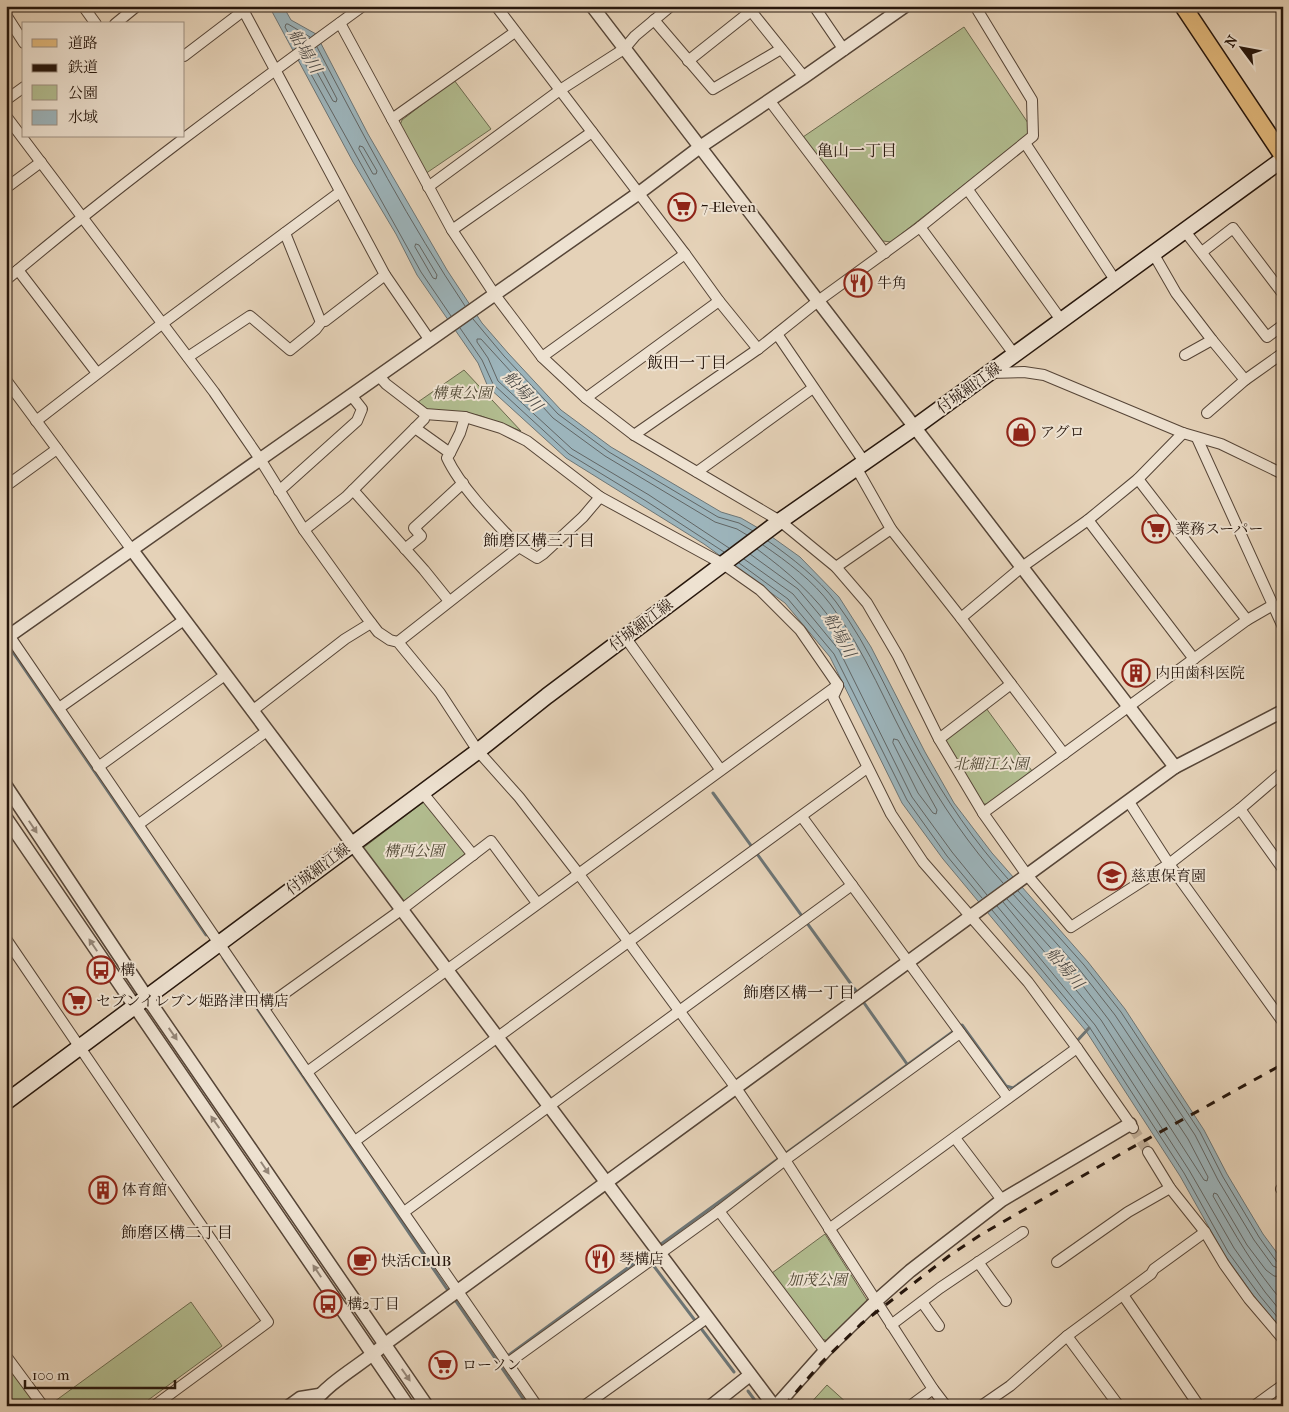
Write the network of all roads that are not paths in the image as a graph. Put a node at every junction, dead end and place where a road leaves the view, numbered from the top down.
1 (83, 6) edge
2 (138, 6) edge
3 (363, 6) edge
4 (496, 6) edge
5 (592, 6) edge
6 (814, 6) edge
7 (975, 6) edge
8 (1183, 6) edge
9 (669, 7) edge
10 (903, 7) edge
11 (749, 8) edge
12 (242, 9) edge
13 (6, 15) edge
14 (654, 20) junction
15 (95, 22) edge
16 (118, 22) edge
17 (336, 26) junction
18 (515, 32) junction
19 (22, 40) edge
20 (624, 49) junction
21 (781, 49) junction
22 (844, 50) junction
23 (185, 55) edge
24 (688, 61) junction
25 (275, 70) junction
26 (804, 77) junction
27 (22, 88) edge
28 (560, 90) junction
29 (6, 100) edge
30 (769, 100) junction
31 (6, 116) edge
32 (392, 119) junction
33 (592, 132) junction
34 (185, 136) edge
35 (22, 137) edge
36 (23, 138) edge
37 (182, 138) edge
38 (1025, 143) junction
39 (700, 147) junction
40 (1283, 157) edge
41 (41, 162) junction
42 (428, 187) junction
43 (6, 188) edge
44 (968, 190) junction
45 (340, 192) junction
46 (639, 193) junction
47 (82, 217) junction
48 (920, 227) junction
49 (452, 230) junction
50 (1184, 230) junction
51 (285, 233) junction
52 (1202, 252) junction
53 (886, 253) junction
54 (1153, 253) junction
55 (685, 254) junction
56 (18, 270) junction
57 (385, 275) junction
58 (6, 280) edge
59 (1115, 280) junction
60 (1283, 294) edge
61 (495, 295) junction
62 (719, 301) junction
63 (818, 301) junction
64 (322, 320) junction
65 (1061, 320) junction
66 (163, 323) junction
67 (1283, 324) edge
68 (777, 334) junction
69 (429, 339) junction
70 (1212, 340) junction
71 (758, 348) junction
72 (1283, 352) edge
73 (1014, 354) junction
74 (1185, 355) dead end
75 (188, 356) junction
76 (542, 356) junction
77 (991, 373) junction
78 (97, 374) junction
79 (379, 376) junction
80 (1245, 380) junction
81 (8, 386) edge
82 (813, 388) junction
83 (351, 395) junction
84 (586, 398) junction
85 (1208, 413) dead end
86 (425, 414) junction
87 (465, 417) junction
88 (36, 421) junction
89 (915, 427) junction
90 (414, 428) junction
91 (1184, 433) junction
92 (634, 435) junction
93 (1197, 438) junction
94 (57, 449) junction
95 (450, 453) junction
96 (260, 459) junction
97 (861, 466) junction
98 (697, 472) junction
99 (1283, 474) edge
100 (1138, 479) junction
101 (464, 483) junction
102 (6, 486) edge
103 (353, 490) junction
104 (279, 491) junction
105 (600, 497) junction
106 (1088, 520) junction
107 (776, 524) junction
108 (891, 529) junction
109 (304, 530) junction
110 (519, 547) junction
111 (132, 550) junction
112 (405, 550) junction
113 (725, 563) junction
114 (836, 567) junction
115 (1022, 567) junction
116 (450, 601) junction
117 (1272, 605) junction
118 (961, 618) junction
119 (184, 620) junction
120 (1247, 620) junction
121 (370, 623) junction
122 (1283, 627) edge
123 (7, 635) edge
124 (625, 637) junction
125 (398, 642) junction
126 (1194, 659) junction
127 (225, 675) junction
128 (1011, 684) junction
129 (838, 685) junction
130 (1128, 706) junction
131 (59, 708) junction
132 (252, 711) junction
133 (1283, 711) edge
134 (267, 731) junction
135 (940, 739) junction
136 (478, 751) junction
137 (1064, 754) junction
138 (98, 767) junction
139 (1175, 767) junction
140 (867, 768) junction
141 (720, 769) junction
142 (1283, 772) edge
143 (6, 786) edge
144 (422, 792) junction
145 (1129, 802) junction
146 (1240, 809) junction
147 (983, 813) junction
148 (802, 816) junction
149 (6, 818) edge
150 (139, 824) junction
151 (352, 844) junction
152 (473, 855) junction
153 (1169, 864) junction
154 (1283, 868) edge
155 (578, 873) junction
156 (1027, 875) junction
157 (852, 886) junction
158 (537, 903) junction
159 (401, 910) junction
160 (970, 917) junction
161 (6, 938) edge
162 (629, 941) junction
163 (219, 943) junction
164 (909, 962) junction
165 (446, 970) junction
166 (146, 996) junction
167 (134, 1006) junction
168 (264, 1008) junction
169 (680, 1012) junction
170 (1283, 1022) edge
171 (960, 1033) junction
172 (496, 1037) junction
173 (80, 1047) junction
174 (1077, 1048) junction
175 (307, 1072) junction
176 (736, 1088) junction
177 (1008, 1098) junction
178 (6, 1102) edge
179 (548, 1106) junction
180 (1131, 1126) joint
181 (955, 1138) junction
182 (355, 1141) junction
183 (1148, 1152) tunnel mouth
184 (785, 1160) junction
185 (607, 1182) junction
186 (1170, 1188) junction
187 (1002, 1200) junction
188 (719, 1211) junction
189 (404, 1212) junction
190 (829, 1229) junction
191 (1023, 1232) dead end
192 (1204, 1232) junction
193 (659, 1253) junction
194 (978, 1262) junction
195 (1058, 1262) dead end
196 (458, 1291) junction
197 (1123, 1296) junction
198 (876, 1301) junction
199 (1006, 1301) dead end
200 (922, 1302) junction
201 (707, 1318) junction
202 (891, 1325) junction
203 (939, 1326) dead end
204 (1067, 1336) junction
205 (1283, 1339) edge
206 (385, 1344) junction
207 (825, 1351) junction
208 (373, 1355) junction
209 (6, 1356) edge
210 (508, 1363) junction
211 (750, 1375) junction
212 (1283, 1385) edge
213 (933, 1389) junction
214 (319, 1395) junction
215 (1267, 1397) junction
216 (43, 1406) edge
217 (154, 1406) edge
218 (288, 1406) edge
219 (311, 1406) edge
220 (408, 1406) edge
221 (428, 1406) edge
222 (537, 1406) edge
223 (584, 1406) edge
224 (711, 1406) edge
225 (775, 1406) edge
226 (910, 1406) edge
227 (946, 1406) edge
228 (981, 1406) edge
229 (1119, 1406) edge
230 (1199, 1406) edge
231 (1254, 1406) edge
232 (1274, 1406) edge

1 - 15 street
2 - 16 street
3 - 17 street
4 - 18 street
5 - 20 street
6 - 22 street
7 - 38 street
8 - 40 main road
9 - 14 street
10 - 22 street
11 - 21 street
11 - 24 street
12 - 23 street
12 - 25 street
13 - 19 street
14 - 20 street
14 - 24 street
17 - 25 street
17 - 32 street
18 - 28 street
18 - 32 street
20 - 28 street
20 - 39 street
21 - 24 street
21 - 26 street
22 - 26 street
25 - 34 street
25 - 45 street
26 - 30 street
27 - 29 street
28 - 33 street
28 - 42 street
30 - 39 street
30 - 53 street
31 - 35 street
32 - 42 street
33 - 46 street
33 - 49 street
36 - 41 street
37 - 47 street
38 - 44 street
38 - 59 street
39 - 46 street
39 - 63 street
40 - 50 main road, 付城細江線
41 - 43 street
41 - 47 street
42 - 49 street
44 - 48 street
44 - 65 street
45 - 51 street
45 - 57 street
46 - 55 street
46 - 61 street
47 - 56 street
47 - 66 street
48 - 53 street
48 - 73 street
49 - 61 street
50 - 52 street
50 - 54 main road, 付城細江線
51 - 64 street
51 - 66 street
52 - 60 street
52 - 67 street
53 - 63 street
54 - 59 main road, 付城細江線
54 - 70 street
55 - 62 street
55 - 76 street
56 - 58 street
56 - 78 street
57 - 64 street
57 - 69 street
59 - 65 main road, 付城細江線
61 - 69 street
61 - 76 street
62 - 71 street
62 - 84 street
63 - 68 street
63 - 89 street
64 - 75 street
65 - 73 main road, 付城細江線
66 - 75 street
66 - 78 street
68 - 71 street
68 - 82 street
69 - 79 street
70 - 74 street
70 - 80 street
71 - 92 street
72 - 80 street
73 - 77 main road, 付城細江線
75 - 96 street
76 - 84 street
77 - 89 main road, 付城細江線
77 - 91 street
78 - 88 street
79 - 83 street
79 - 86 street
80 - 85 street
81 - 88 street
82 - 97 street
82 - 98 street
83 - 96 street
83 - 104 street
84 - 92 street
86 - 87 street
86 - 90 street
87 - 95 street
87 - 105 street
88 - 94 street
89 - 97 main road, 付城細江線
89 - 115 street
90 - 95 street
90 - 103 street
91 - 93 street
91 - 100 street
92 - 98 street
93 - 99 street
93 - 117 street
94 - 102 street
94 - 111 street
95 - 101 street
96 - 104 street
96 - 111 street
97 - 107 main road, 付城細江線
97 - 108 street
98 - 107 street
100 - 106 street
100 - 120 street
101 - 110 street
101 - 112 street
103 - 109 street
103 - 112 street
104 - 109 street
105 - 110 street
105 - 113 street
106 - 115 street
106 - 126 street
107 - 113 main road, 付城細江線
107 - 114 street
108 - 114 street
108 - 118 street
109 - 121 street
110 - 116 street
111 - 119 street
111 - 123 street
112 - 116 street
113 - 124 main road, 付城細江線
113 - 129 street
114 - 135 street
115 - 118 street
115 - 130 street
116 - 125 street
117 - 120 street
117 - 122 street
118 - 128 street
119 - 127 street
119 - 131 street
120 - 126 street
121 - 125 street
121 - 132 street
123 - 131 street
124 - 136 main road, 付城細江線
124 - 141 street
125 - 136 street
126 - 130 street
127 - 132 street
127 - 138 street
128 - 135 street
128 - 137 street
129 - 140 street
129 - 141 street
130 - 137 street
130 - 139 street
131 - 138 street
132 - 134 street
133 - 139 street
134 - 150 street
134 - 151 street
135 - 147 street
136 - 144 main road, 付城細江線
136 - 155 street
137 - 147 street
138 - 150 street
139 - 145 street
140 - 148 street
140 - 160 street
141 - 155 street
142 - 146 street
143 -> 166 street
144 - 151 main road, 付城細江線
144 - 152 street
145 - 153 street
145 - 156 street
146 - 153 street
146 - 154 street
147 - 156 street
148 - 157 street
148 - 162 street
167 -> 149 street
150 - 163 street
151 - 159 street
151 - 163 main road, 付城細江線
152 - 158 street
152 - 159 street
153 - 156 street
153 - 170 street
155 - 158 street
155 - 162 street
156 - 160 street
157 - 164 street
157 - 169 street
158 - 165 street
159 - 165 street
159 - 168 street
160 - 164 street
160 - 174 street
161 - 173 street
162 - 169 street
162 - 172 street
163 - 166 main road, 付城細江線
163 - 168 street
164 - 171 street
164 - 176 street
165 - 172 street
165 - 175 street
166 - 167 main road, 付城細江線
166 -> 206 street
167 - 173 main road, 付城細江線
208 -> 167 street
168 - 175 street
169 - 176 street
169 - 179 street
171 - 177 street
171 - 184 street
172 - 179 street
172 - 182 street
173 - 178 main road, 付城細江線
173 - 217 street
174 - 177 street
174 - 180 street
175 - 182 street
176 - 184 street
176 - 185 street
177 - 181 street
179 - 185 street
179 - 189 street
180 - 187 street
181 - 187 street
181 - 190 street
182 - 189 street
183 - 186 street
184 - 188 street
184 - 190 street
185 - 193 street
185 - 196 street
186 - 192 street
186 - 195 street
187 - 198 street
188 - 193 street
188 - 207 street
189 - 196 street
190 - 198 street
191 - 194 street
192 - 197 street
192 - 205 street
193 - 201 street
193 - 210 street
194 - 199 street
194 - 200 street
196 - 206 street
196 - 210 street
197 - 204 street
197 - 230 street
198 - 202 street
198 - 207 street
200 - 202 street
200 - 203 street
201 - 211 street
201 - 223 street
202 - 213 street
204 - 228 street
204 - 229 street
206 - 208 street
206 -> 221 street
207 - 225 street
208 - 214 street
208 - 220 street
209 - 216 street
210 - 222 street
211 - 224 street
211 - 225 street
212 - 215 street
213 - 226 street
213 - 227 street
214 - 218 street
214 - 219 street
215 - 231 street
215 - 232 street

